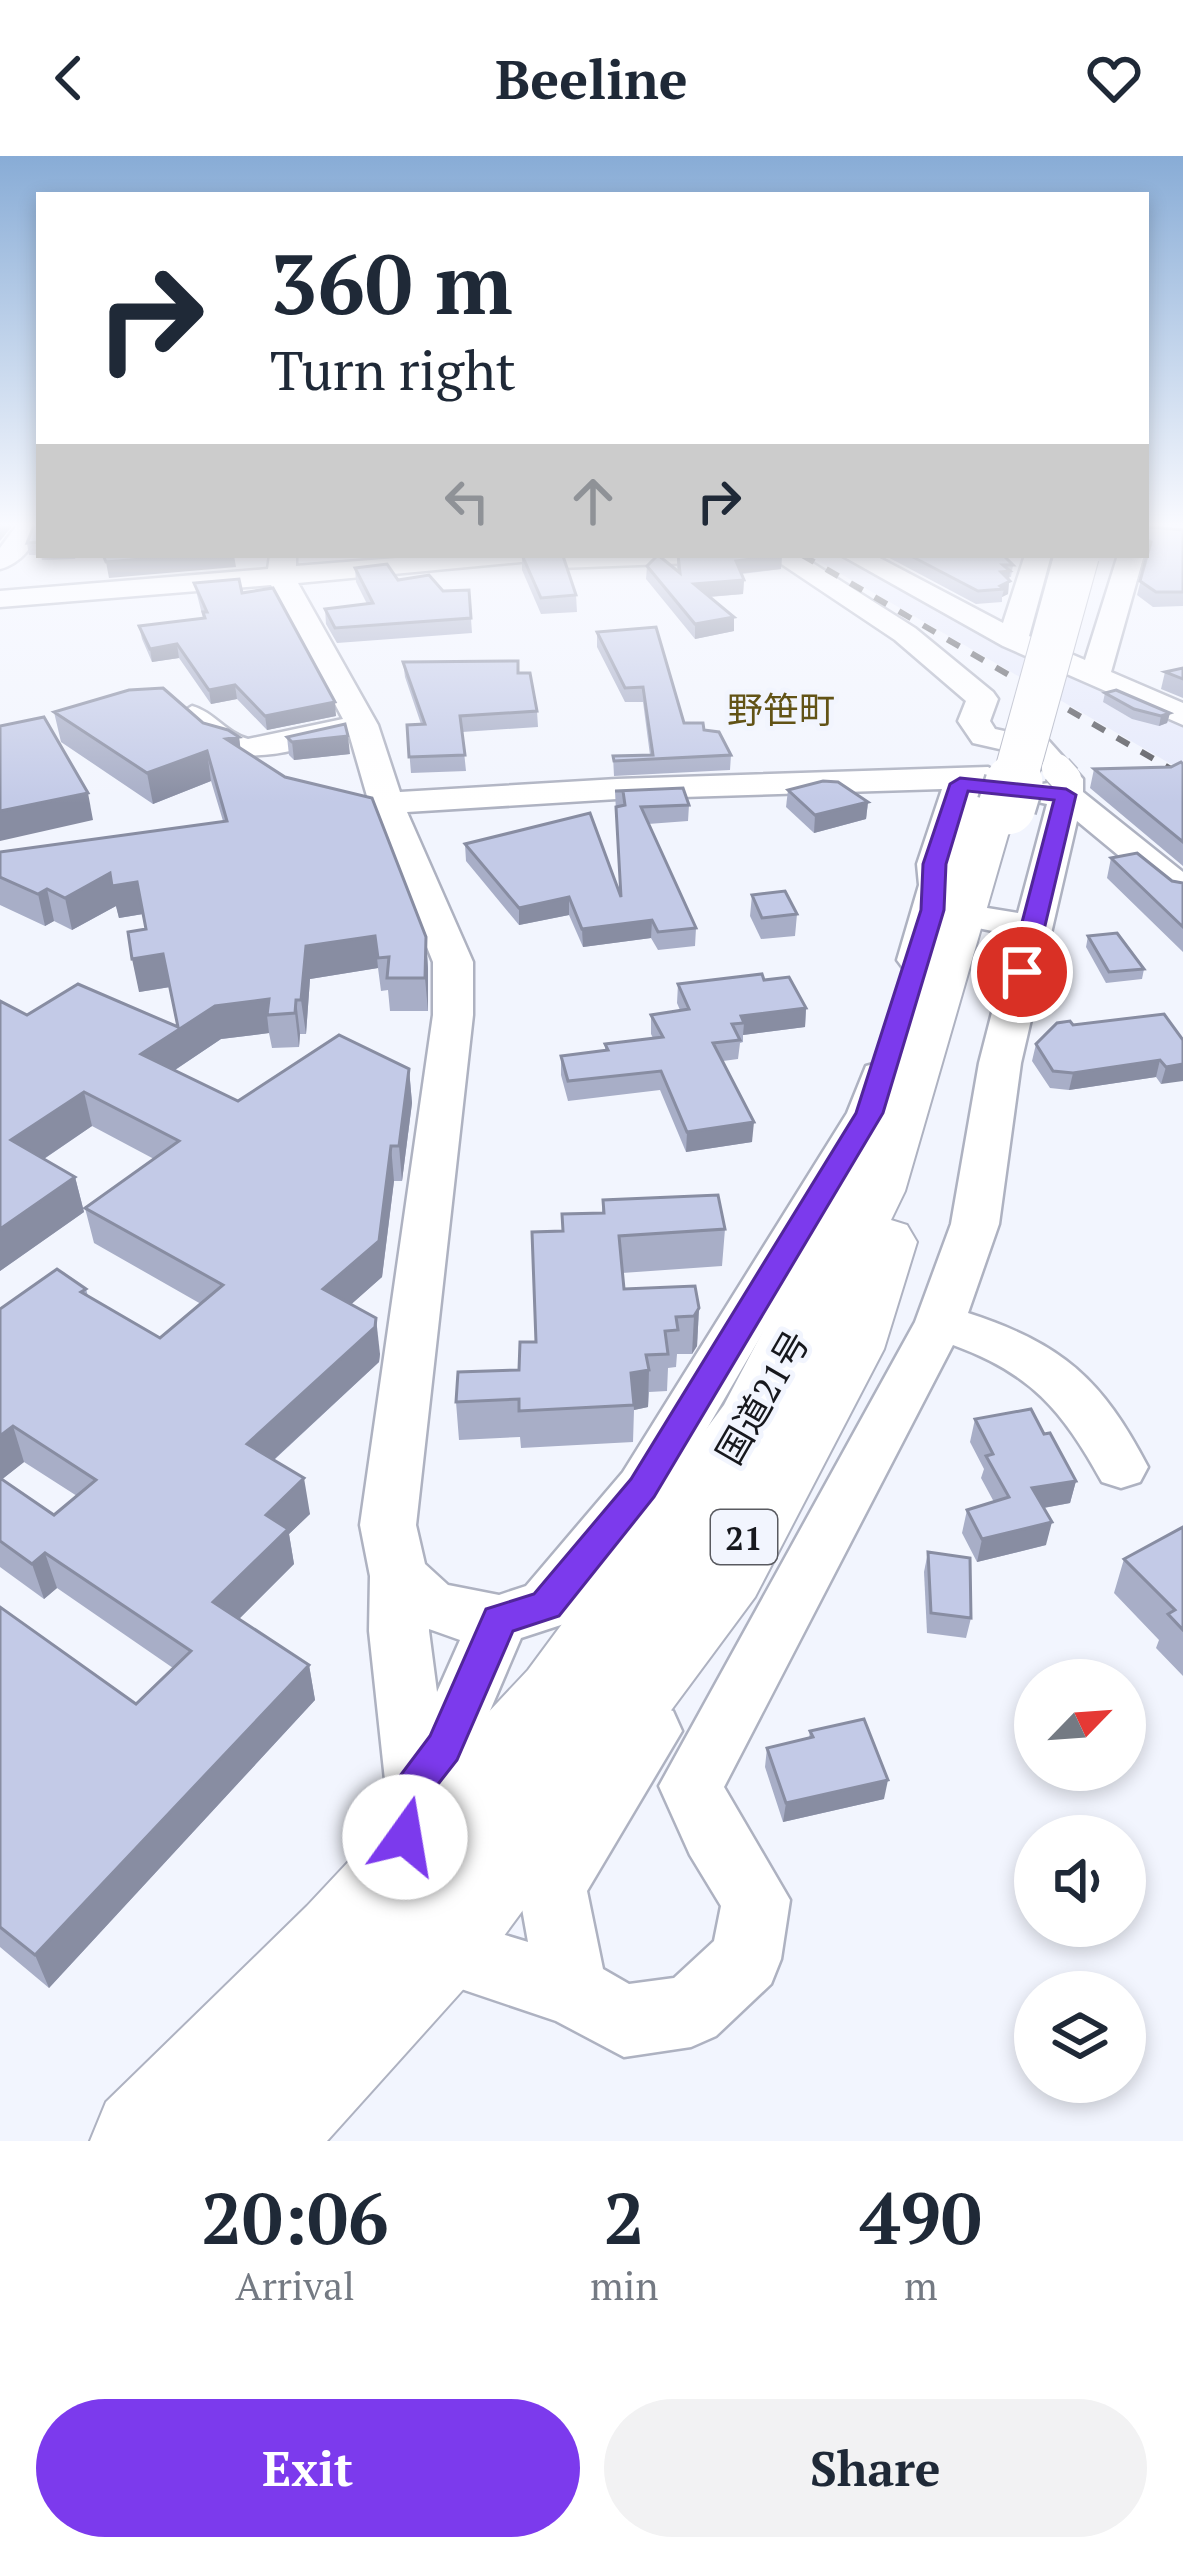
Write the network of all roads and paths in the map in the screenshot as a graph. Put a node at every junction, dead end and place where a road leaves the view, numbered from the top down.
1 (308, 618) edge
2 (879, 618) edge
3 (971, 618) edge
4 (1020, 618) edge
5 (1058, 618) edge
6 (1066, 618) edge
7 (1118, 618) edge
8 (1013, 640) junction
9 (1095, 676) junction
10 (161, 704) edge
11 (1183, 716) edge
12 (362, 725) junction
13 (719, 784) junction
14 (1035, 787) junction
15 (386, 803) junction
16 (1183, 890) edge
17 (973, 916) junction
18 (940, 1322) junction
19 (1121, 1467) dead end
20 (724, 1572) junction
21 (399, 1576) junction
22 (499, 1620) junction
23 (417, 1780) junction
24 (343, 1942) junction
25 (433, 1947) junction
26 (572, 1991) junction
27 (145, 2141) edge
28 (253, 2141) edge

1 - 12 street
2 - 14 street
3 - 8 street
4 - 8 street
5 - 14 highway, 国道21号 / 21
6 - 14 highway, 国道21号 / 21, bridge
7 - 9 street
8 - 9 street
9 - 11 street
10 - 12 street
12 - 15 street
13 - 14 street
13 - 14 street
13 - 15 street
14 - 16 street
14 - 17 street
14 - 17 street
14 - 20 highway, 国道21号 / 21
14 - 24 highway, 国道21号 / 21
15 - 21 street
17 - 18 street
17 - 22 street
18 - 19 street
18 - 26 street
20 - 25 highway, 国道21号 / 21
20 - 26 street
21 - 22 street
21 - 23 street
22 - 23 street
23 - 24 street
24 - 27 highway, 国道21号 / 21
25 - 26 street
25 - 28 highway, 国道21号 / 21

